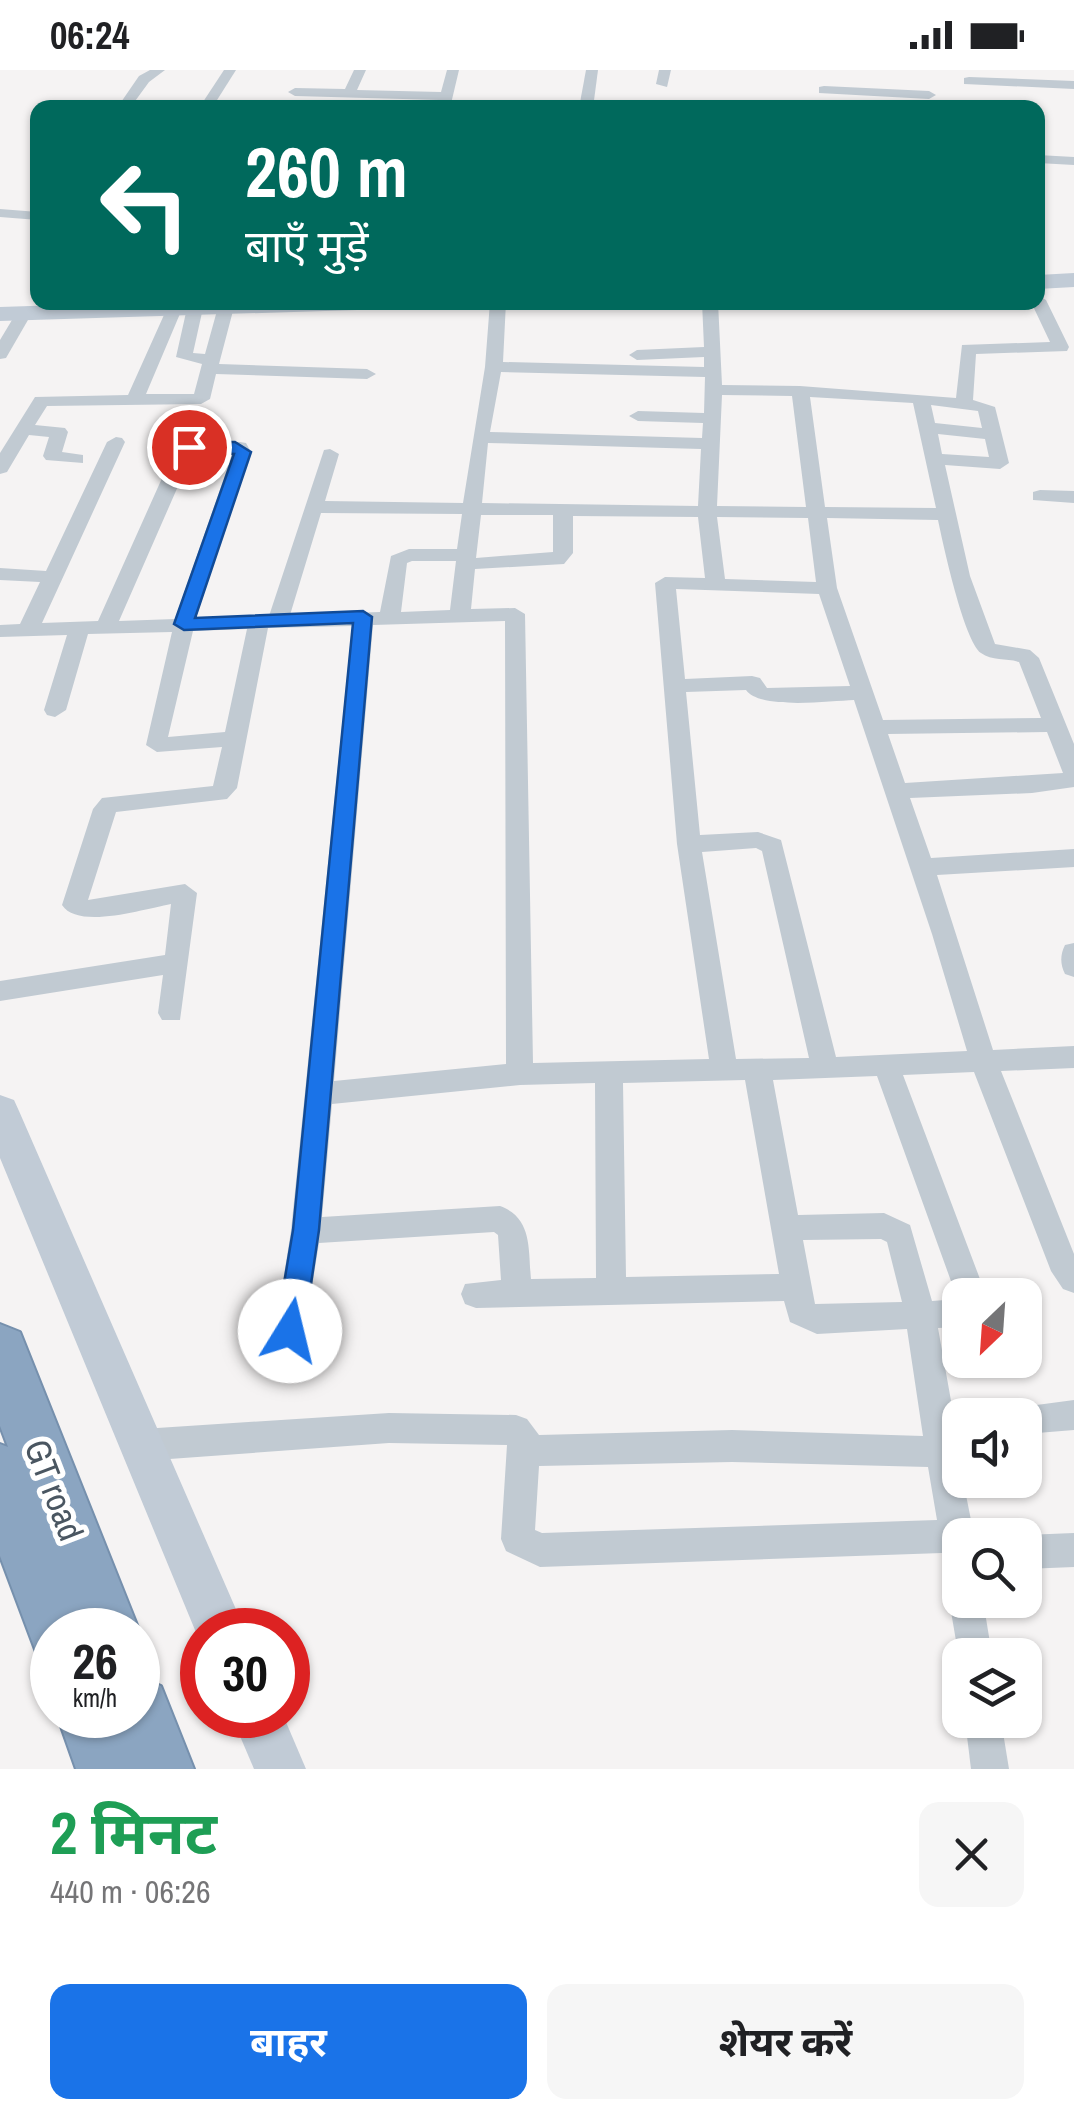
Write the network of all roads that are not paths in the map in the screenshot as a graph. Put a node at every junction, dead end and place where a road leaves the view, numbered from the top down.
1 (160, 70) edge
2 (230, 70) edge
3 (360, 70) edge
4 (452, 70) edge
5 (592, 70) edge
6 (824, 70) edge
7 (967, 75) edge
8 (1074, 86) edge
9 (824, 90) junction
10 (349, 94) junction
11 (929, 95) dead end
12 (975, 98) dead end
13 (129, 100) edge
14 (210, 100) edge
15 (291, 100) edge
16 (420, 100) edge
17 (444, 100) edge
18 (587, 100) edge
19 (823, 100) edge
20 (1045, 159) edge
21 (1074, 161) edge
22 (0, 214) edge
23 (30, 216) edge
24 (1074, 280) edge
25 (1045, 282) edge
26 (159, 310) edge
27 (183, 310) edge
28 (184, 310) edge
29 (225, 310) edge
30 (498, 310) edge
31 (710, 310) edge
32 (1045, 310) edge
33 (7, 316) edge
34 (1066, 340) edge
35 (0, 354) edge
36 (590, 356) dead end
37 (211, 364) junction
38 (494, 367) junction
39 (713, 372) junction
40 (367, 374) dead end
41 (800, 391) junction
42 (921, 398) junction
43 (134, 402) junction
44 (964, 403) junction
45 (638, 416) dead end
46 (710, 418) junction
47 (926, 428) junction
48 (22, 430) junction
49 (994, 434) junction
50 (480, 437) junction
51 (116, 442) dead end
52 (709, 444) junction
53 (330, 454) dead end
54 (76, 459) dead end
55 (933, 459) junction
56 (0, 468) edge
57 (1040, 496) dead end
58 (1074, 497) edge
59 (313, 507) junction
60 (470, 510) junction
61 (562, 510) junction
62 (707, 511) junction
63 (816, 512) junction
64 (947, 514) junction
65 (464, 559) junction
66 (0, 574) edge
67 (52, 577) junction
68 (716, 584) junction
69 (827, 588) junction
70 (460, 614) junction
71 (376, 616) junction
72 (268, 621) junction
73 (184, 624) junction
74 (106, 627) junction
75 (80, 628) junction
76 (28, 630) junction
77 (0, 631) edge
78 (672, 686) junction
79 (861, 692) junction
80 (1074, 705) edge
81 (55, 710) dead end
82 (1051, 715) junction
83 (874, 727) junction
84 (236, 738) junction
85 (1074, 775) edge
86 (896, 791) junction
87 (689, 844) junction
88 (1074, 858) edge
89 (923, 868) junction
90 (1074, 952) edge
91 (175, 963) junction
92 (1074, 967) edge
93 (0, 991) edge
94 (171, 1013) dead end
95 (1074, 1057) edge
96 (983, 1061) junction
97 (886, 1065) junction
98 (825, 1068) junction
99 (757, 1069) junction
100 (724, 1070) junction
101 (609, 1072) junction
102 (520, 1074) junction
103 (319, 1094) junction
104 (0, 1111) edge
105 (784, 1228) junction
106 (306, 1230) junction
107 (965, 1278) edge
108 (1074, 1280) edge
109 (794, 1286) junction
110 (611, 1291) junction
111 (517, 1293) junction
112 (476, 1294) dead end
113 (942, 1313) edge
114 (920, 1314) junction
115 (290, 1331) dead end
116 (0, 1350) edge
117 (942, 1408) edge
118 (1074, 1416) edge
119 (1042, 1417) edge
120 (942, 1433) edge
121 (142, 1445) junction
122 (524, 1450) junction
123 (0, 1473) edge
124 (1074, 1550) edge
125 (942, 1551) edge
126 (1042, 1551) edge
127 (50, 1608) edge
128 (99, 1608) edge
129 (211, 1608) edge
130 (99, 1738) edge
131 (148, 1738) edge
132 (266, 1738) edge
133 (986, 1738) edge
134 (110, 1769) edge
135 (160, 1769) edge
136 (280, 1769) edge
137 (990, 1769) edge

1 - 13 street
2 - 14 street
3 - 10 street
4 - 17 street
5 - 18 street
6 - 9 street
7 - 8 street
7 - 12 street
9 - 11 street
9 - 19 street
10 - 15 street
10 - 16 street
20 - 21 street
22 - 23 street
24 - 25 main road
26 - 33 main road
27 - 43 street
28 - 37 street
29 - 37 street
30 - 38 street
31 - 39 street
32 - 34 street
33 - 35 street
34 - 44 street
36 - 39 street
37 - 40 street
37 - 43 street
38 - 39 street
38 - 50 street
39 - 41 street
39 - 46 street
41 - 42 street
41 - 63 street
42 - 44 street
42 - 47 street
43 - 48 street
44 - 49 street
45 - 46 street
46 - 52 street
47 - 49 street
47 - 55 street
48 - 54 street
48 - 56 street
49 - 55 street
50 - 52 street
50 - 60 street
51 - 67 street
52 - 62 street
53 - 59 street
55 - 64 street
57 - 58 street
59 - 60 street
59 - 72 street
60 - 61 street
60 - 65 street
61 - 62 street
61 - 65 street
62 - 63 street
62 - 68 street
63 - 64 street
63 - 69 street
64 - 82 street
65 - 70 street
65 - 71 street
66 - 67 street
67 - 76 street
68 - 69 street
68 - 78 street
69 - 79 street
70 - 71 street
70 - 102 street
71 - 72 street
71 - 103 street
72 - 73 street
72 - 84 street
73 - 74 street
73 - 74 street
73 - 84 street
74 - 75 street
75 - 76 street
75 - 81 street
76 - 77 street
78 - 79 street
78 - 87 street
79 - 83 street
80 - 82 street
82 - 83 street
82 - 85 street
83 - 86 street
84 - 91 street
85 - 86 street
86 - 89 street
87 - 98 street
87 - 100 street
88 - 89 street
89 - 96 street
90 - 92 street
91 - 93 street
91 - 94 street
95 - 96 street
96 - 97 street
96 - 108 street
97 - 98 street
97 - 107 street
98 - 99 street
99 - 100 street
99 - 105 street
100 - 101 street
101 - 102 street
101 - 110 street
102 - 103 street
103 - 106 street
104 - 121 main road
105 - 109 street
105 - 114 street
106 - 111 street
106 - 115 street
109 - 110 street
109 - 114 street
110 - 111 street
111 - 112 street
113 - 114 street
114 - 117 street
116 - 128 highway, GT road
118 - 119 street
120 - 122 street
121 - 122 street
121 - 129 main road
122 - 125 street
123 - 127 highway, GT road
124 - 126 street
130 - 134 highway
131 - 135 highway
132 - 136 main road
133 - 137 street

